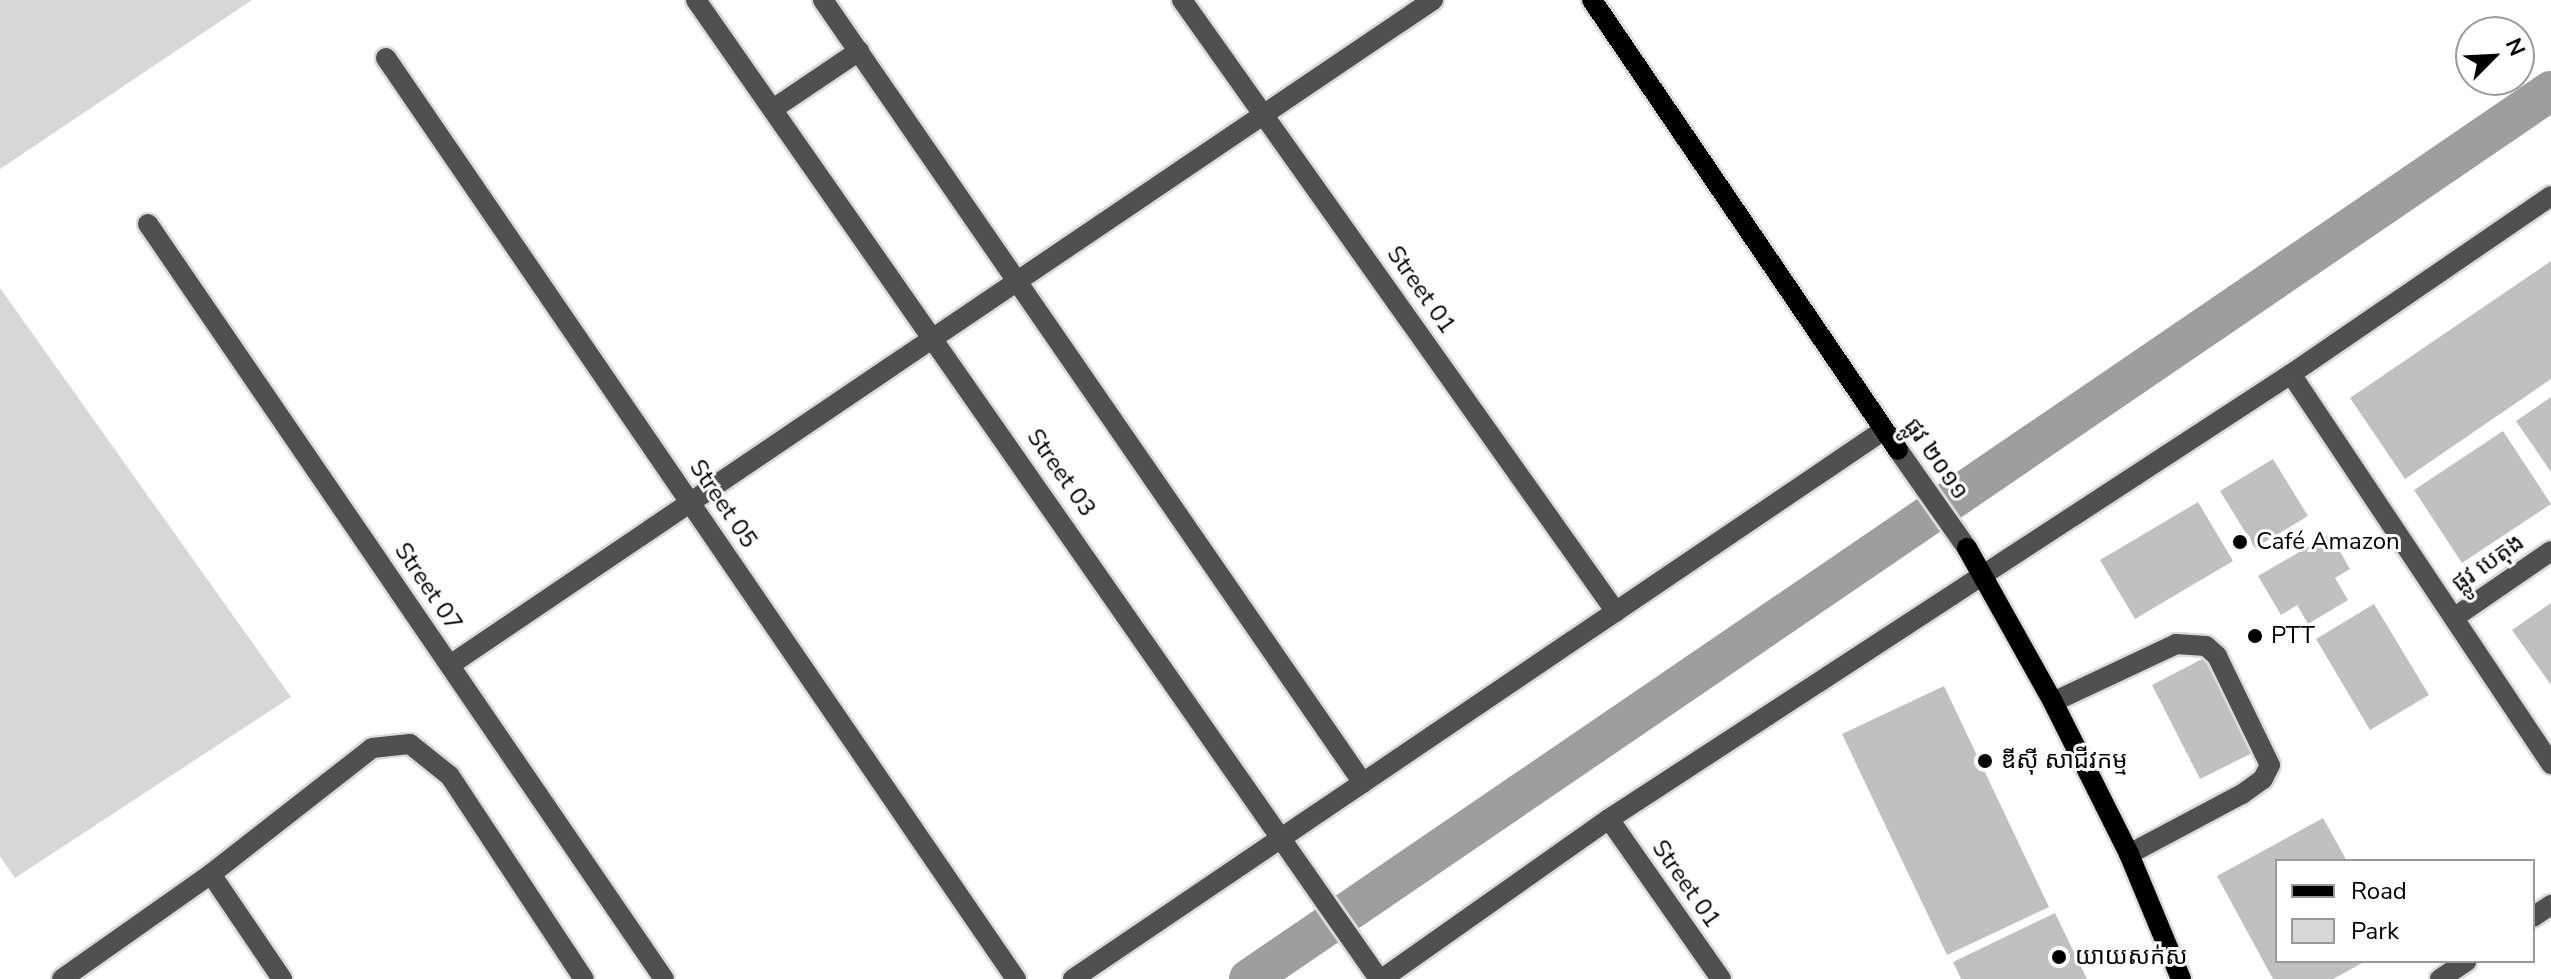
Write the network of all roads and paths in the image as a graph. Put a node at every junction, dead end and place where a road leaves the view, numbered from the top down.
1 (696, 0) edge
2 (823, 0) edge
3 (1182, 0) edge
4 (1433, 0) edge
5 (1592, 0) edge
6 (859, 51) junction
7 (386, 58) dead end
8 (773, 109) junction
9 (1265, 113) junction
10 (2551, 196) edge
11 (148, 224) dead end
12 (1019, 279) junction
13 (934, 337) junction
14 (2291, 374) junction
15 (1884, 430) junction
16 (1898, 450) joint
17 (690, 502) junction
18 (1967, 548) joint
19 (2551, 551) edge
20 (1981, 573) junction
21 (1616, 612) junction
22 (2455, 617) junction
23 (450, 665) junction
24 (2053, 702) junction
25 (2551, 764) edge
26 (1363, 783) junction
27 (1609, 819) junction
28 (1286, 844) junction
29 (2129, 854) junction
30 (211, 874) junction
31 (2464, 963) edge
32 (1378, 976) edge
33 (62, 979) edge
34 (282, 979) edge
35 (584, 979) edge
36 (664, 979) edge
37 (1016, 979) edge
38 (1073, 979) edge
39 (1721, 979) edge
40 (2181, 979) edge
41 (2440, 979) edge

1 - 8 street, Street 03
2 - 6 street
3 - 9 street, Street 01
4 - 9 street
5 - 15 main road, ផ្លូវ ២០១១
6 - 8 street
6 - 12 street
7 - 17 street, Street 05
8 - 13 street, Street 03
9 - 12 street
9 - 21 street, Street 01
10 - 14 street
11 - 23 street, Street 07
12 - 13 street
12 - 26 street
13 - 17 street
13 - 28 street, Street 03
14 - 20 street
14 - 22 street
15 - 16 main road, ផ្លូវ ២០១១
15 - 21 street
16 - 18 street, ផ្លូវ ២០១១
17 - 23 street
17 - 37 street, Street 05
18 - 20 main road, ផ្លូវ ២០១១
19 - 22 street, ផ្លូវ បេតុង
20 - 24 main road, ផ្លូវ ២០១១
20 - 27 street
21 - 26 street
22 - 25 street
23 - 36 street, Street 07
24 - 29 main road, ផ្លូវ ២០១១
24 - 29 street
26 - 28 street
27 - 32 street
27 - 39 street, Street 01
28 - 32 street, Street 03
28 - 38 street
29 - 40 main road, ផ្លូវ ២០១១
30 - 33 street
30 - 34 street
30 - 35 street
31 - 41 street

